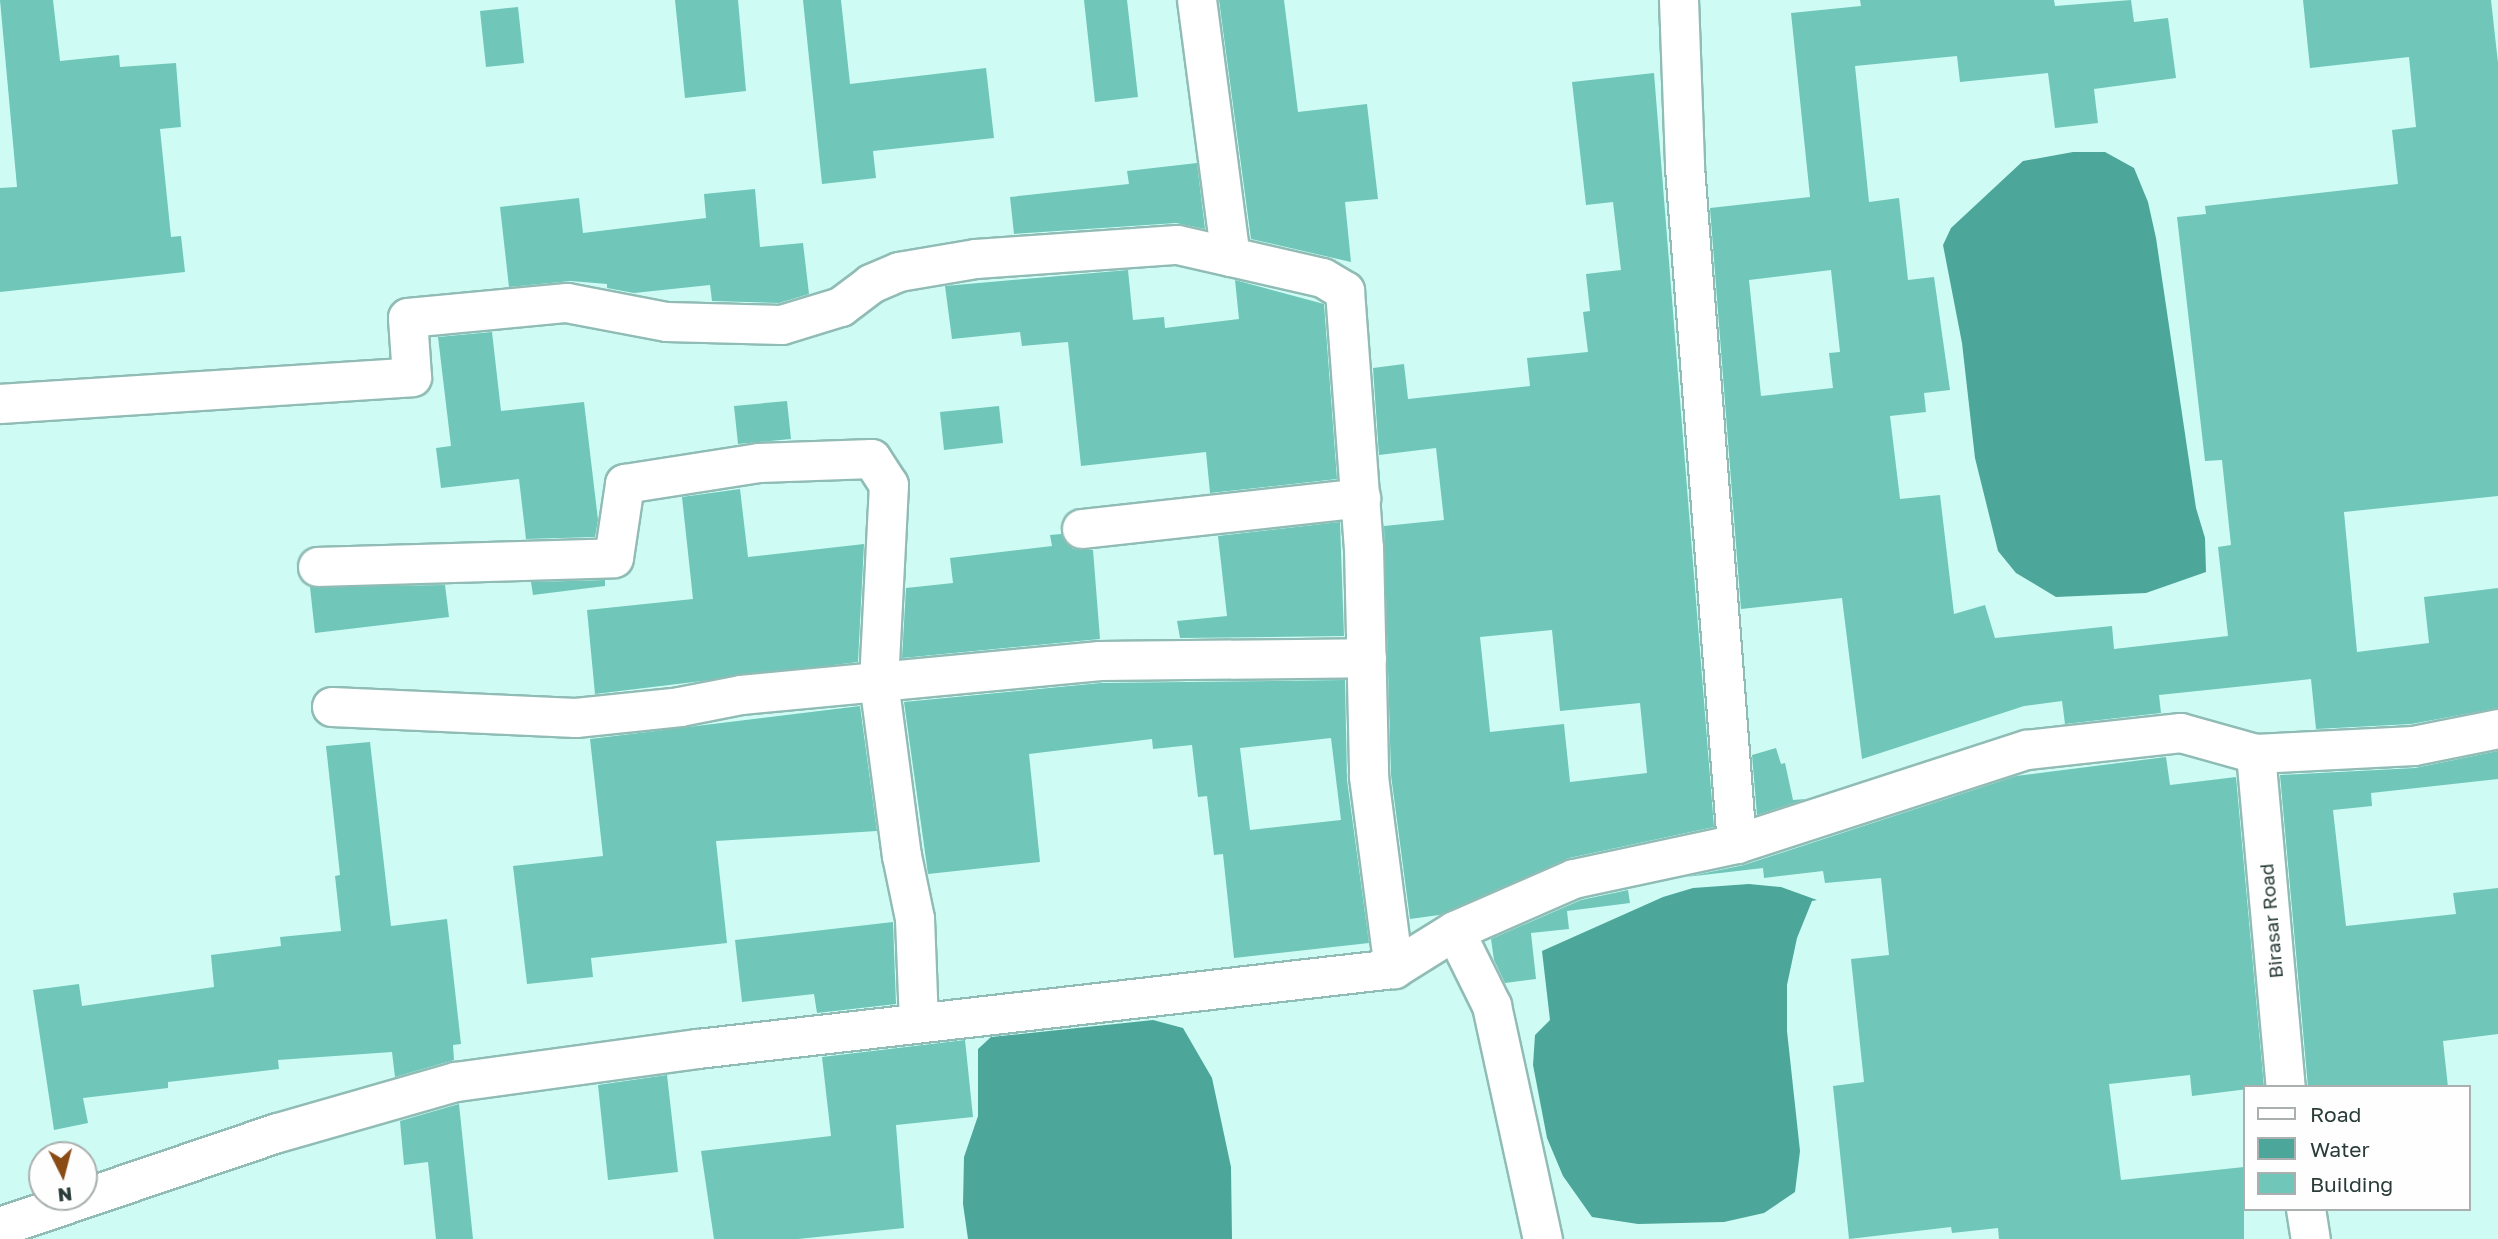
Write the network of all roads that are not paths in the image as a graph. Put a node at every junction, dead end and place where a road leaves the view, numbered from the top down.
1 (1197, 0) edge
2 (1679, 0) edge
3 (1231, 257) junction
4 (0, 404) edge
5 (1361, 498) junction
6 (1082, 529) dead end
7 (318, 567) dead end
8 (1367, 658) junction
9 (879, 681) junction
10 (332, 707) dead end
11 (2498, 729) edge
12 (2256, 754) junction
13 (1737, 844) junction
14 (1455, 931) junction
15 (1394, 969) junction
16 (919, 1023) junction
17 (2286, 1085) edge
18 (2306, 1211) edge
19 (0, 1227) edge
20 (1543, 1239) edge
21 (2311, 1239) edge

1 - 3 street
2 - 13 street
3 - 4 street
3 - 5 street
5 - 6 street
5 - 8 street
7 - 9 street
8 - 9 street
8 - 15 street
9 - 10 street
9 - 16 street
11 - 12 street
12 - 13 street
12 - 17 street, Birasar Road
13 - 14 street
14 - 15 street
14 - 20 street
15 - 16 street
16 - 19 street
18 - 21 street

